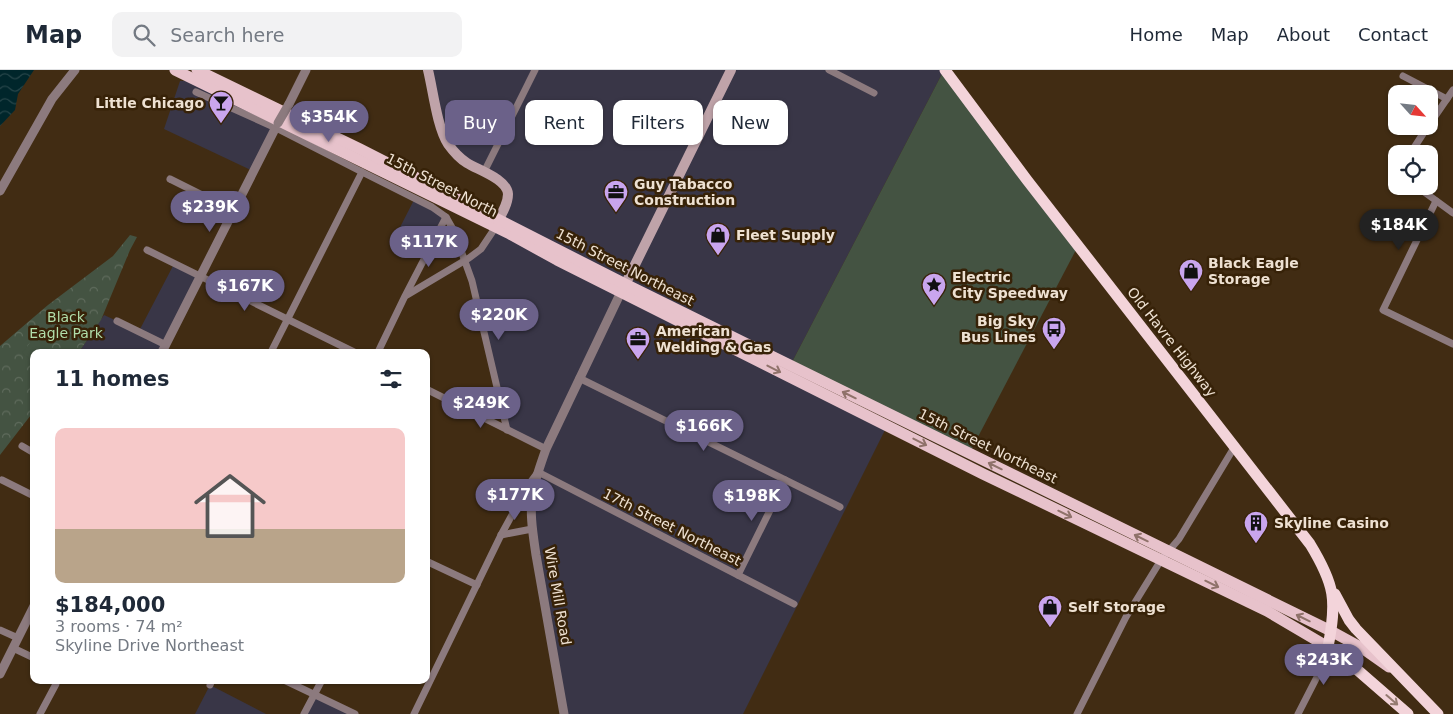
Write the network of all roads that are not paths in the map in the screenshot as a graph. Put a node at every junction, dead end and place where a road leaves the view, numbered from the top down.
1 (75, 70) edge
2 (175, 70) edge
3 (196, 70) edge
4 (306, 70) edge
5 (428, 70) edge
6 (535, 70) edge
7 (732, 70) edge
8 (829, 70) edge
9 (945, 70) edge
10 (1403, 76) dead end
11 (1453, 90) edge
12 (196, 92) dead end
13 (874, 93) dead end
14 (1447, 99) junction
15 (1438, 112) edge
16 (277, 126) junction
17 (362, 172) junction
18 (484, 172) junction
19 (170, 179) dead end
20 (0, 191) edge
21 (1428, 195) edge
22 (1436, 201) junction
23 (234, 211) junction
24 (1453, 213) edge
25 (446, 217) junction
26 (496, 224) junction
27 (509, 230) joint
28 (147, 250) dead end
29 (464, 260) junction
30 (200, 277) junction
31 (623, 288) junction
32 (405, 296) junction
33 (117, 321) dead end
34 (287, 321) junction
35 (1453, 344) edge
36 (164, 349) edge
37 (273, 349) edge
38 (348, 349) edge
39 (379, 349) edge
40 (579, 378) junction
41 (430, 391) edge
42 (508, 430) junction
43 (22, 446) dead end
44 (1235, 446) junction
45 (546, 449) junction
46 (30, 451) edge
47 (538, 472) junction
48 (2, 480) dead end
49 (785, 480) junction
50 (30, 494) edge
51 (840, 507) dead end
52 (532, 529) junction
53 (501, 535) junction
54 (1164, 556) junction
55 (430, 563) edge
56 (738, 574) junction
57 (477, 585) junction
58 (1332, 588) junction
59 (794, 604) dead end
60 (30, 614) edge
61 (0, 630) edge
62 (1331, 631) junction
63 (18, 638) junction
64 (1328, 647) junction
65 (13, 648) junction
66 (30, 656) edge
67 (0, 674) edge
68 (1404, 679) junction
69 (430, 681) edge
70 (56, 684) edge
71 (293, 684) edge
72 (320, 684) edge
73 (429, 684) edge
74 (314, 694) junction
75 (40, 714) edge
76 (304, 714) edge
77 (356, 714) edge
78 (414, 714) edge
79 (564, 714) edge
80 (1078, 714) edge
81 (1298, 714) edge
82 (1408, 714) edge
83 (1438, 714) edge

1 - 20 street
2 - 26 main road, 15th Street North
3 - 26 main road, 15th Street North
4 - 16 street, bridge
5 - 18 main road
6 - 18 street
7 - 31 main road
8 - 13 street
9 - 44 highway, Old Havre Highway
10 - 14 street
11 - 14 street
12 - 16 street, 15th Street North
14 - 15 street
16 - 17 street, 15th Street North
16 - 23 street
17 - 25 street, 15th Street North
17 - 34 street
18 - 26 main road
19 - 23 street
21 - 22 street
22 - 24 street
22 - 35 street
23 - 30 street
25 - 29 street, 15th Street North
25 - 32 street
26 - 27 main road, 15th Street North
26 - 29 street
27 - 31 main road, 15th Street Northeast
28 - 30 street
29 - 32 street
29 - 42 street
30 - 34 street
30 - 36 street
31 - 40 street, Wire Mill Road
31 - 54 main road, 15th Street Northeast
32 - 39 street
33 - 36 street
34 - 37 street
34 - 38 street
40 - 45 street, Wire Mill Road
40 - 49 street
41 - 42 street
42 - 45 street
43 - 46 street
44 - 54 street
44 - 58 highway, Old Havre Highway
45 - 47 street, Wire Mill Road
47 - 52 street, Wire Mill Road
47 - 53 street
47 - 56 street, 17th Street Northeast
48 - 50 street
49 - 51 street
49 - 56 street
52 - 53 street
52 - 79 street, Wire Mill Road
53 - 57 street
62 -> 54 main road, 15th Street Northeast
54 -> 64 main road, 15th Street Northeast
54 - 80 street
55 - 57 street
56 - 59 street, 17th Street Northeast
57 - 69 street
58 - 62 highway, Old Havre Highway
58 - 68 highway
60 - 63 street
61 - 63 street
62 - 64 highway, Old Havre Highway
62 - 68 main road, 15th Street Northeast
63 - 65 street
64 - 81 street
64 -> 82 highway, 15th Street Northeast
65 - 66 street
65 - 67 street
68 - 83 highway, 15th Street Northeast
70 - 75 street
71 - 74 street
72 - 74 street
73 - 78 street
74 - 76 street
74 - 77 street

